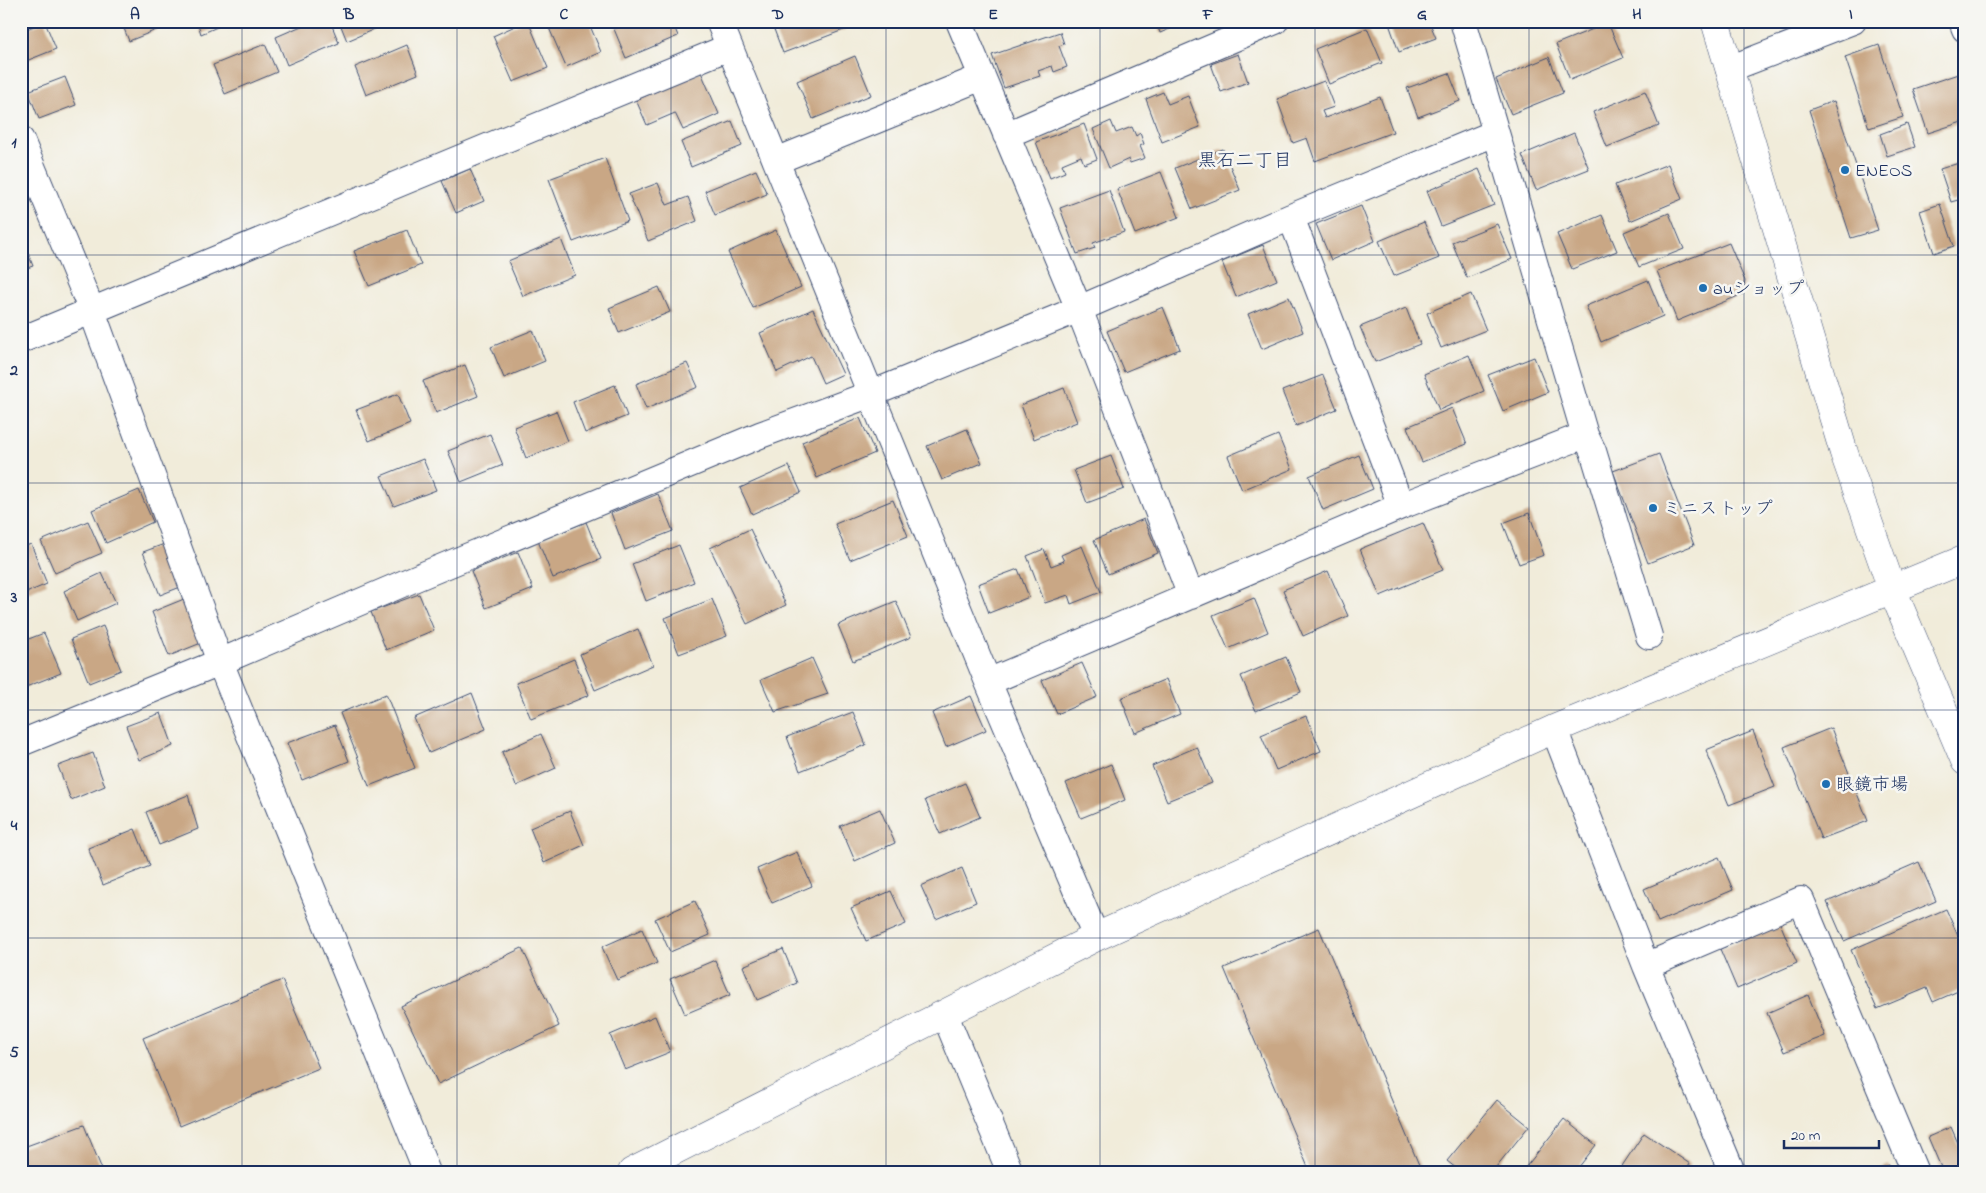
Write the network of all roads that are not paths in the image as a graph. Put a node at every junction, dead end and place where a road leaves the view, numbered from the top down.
1 (719, 21) edge
2 (958, 21) edge
3 (1275, 21) edge
4 (1463, 21) edge
5 (1715, 21) edge
6 (1853, 21) edge
7 (1962, 21) edge
8 (1965, 29) edge
9 (729, 46) junction
10 (1729, 69) junction
11 (982, 77) junction
12 (1495, 133) junction
13 (1006, 135) junction
14 (21, 140) edge
15 (776, 161) junction
16 (1291, 217) junction
17 (1079, 309) junction
18 (92, 311) junction
19 (21, 340) edge
20 (871, 394) junction
21 (1585, 435) junction
22 (1401, 506) junction
23 (1965, 559) edge
24 (1892, 589) junction
25 (1191, 596) junction
26 (1649, 636) dead end
27 (220, 662) junction
28 (988, 682) junction
29 (1554, 730) junction
30 (21, 742) edge
31 (1965, 761) edge
32 (1096, 937) junction
33 (1646, 966) junction
34 (945, 1015) junction
35 (427, 1172) edge
36 (632, 1172) edge
37 (1010, 1172) edge
38 (1732, 1172) edge
39 (1915, 1172) edge

1 - 9 street
2 - 11 street
3 - 13 street
4 - 12 street
5 - 10 street
6 - 10 street
7 - 8 street
9 - 15 street
9 - 18 street
10 - 24 street
11 - 13 street
11 - 15 street
12 - 16 street
12 - 21 street
13 - 17 street
14 - 18 street
15 - 20 street
16 - 17 street
16 - 22 street
17 - 20 street
17 - 25 street
18 - 19 street
18 - 27 street
20 - 27 street
20 - 28 street
21 - 22 street
21 - 26 street
22 - 25 street
23 - 24 street
24 - 29 street
24 - 31 street
25 - 28 street
27 - 30 street
27 - 35 street
28 - 32 street
29 - 32 street
29 - 33 street
32 - 34 street
33 - 38 street
33 - 39 street
34 - 36 street
34 - 37 street

